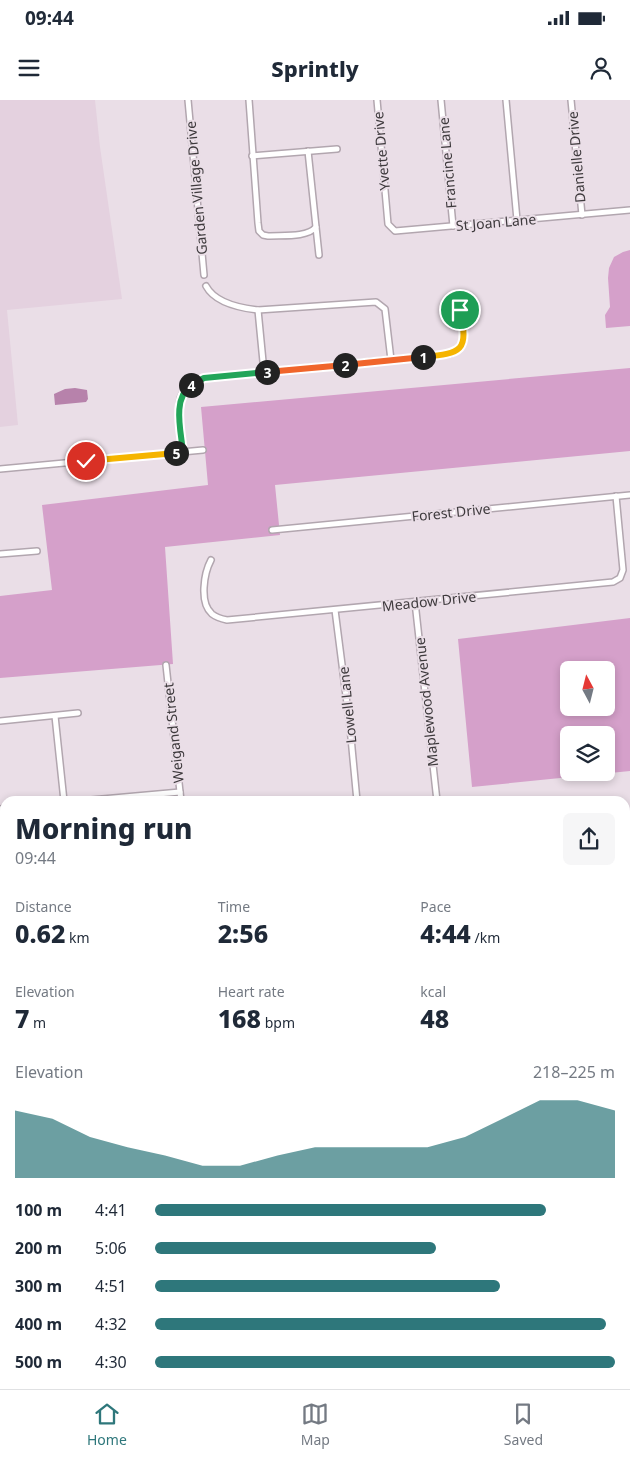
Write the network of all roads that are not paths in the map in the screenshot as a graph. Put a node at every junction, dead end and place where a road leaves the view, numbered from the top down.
1 (188, 100) edge
2 (249, 100) edge
3 (377, 100) edge
4 (441, 100) edge
5 (506, 100) edge
6 (571, 100) edge
7 (337, 149) dead end
8 (308, 151) junction
9 (252, 156) junction
10 (386, 202) joint
11 (630, 210) edge
12 (582, 215) junction
13 (517, 220) junction
14 (453, 226) junction
15 (316, 227) junction
16 (319, 255) dead end
17 (204, 275) dead end
18 (206, 286) dead end
19 (453, 296) dead end
20 (258, 310) junction
21 (392, 360) junction
22 (264, 372) junction
23 (202, 450) dead end
24 (183, 452) junction
25 (0, 469) edge
26 (630, 495) edge
27 (616, 496) junction
28 (272, 530) dead end
29 (36, 551) dead end
30 (0, 554) edge
31 (211, 560) dead end
32 (415, 602) junction
33 (336, 610) junction
34 (166, 665) dead end
35 (78, 713) dead end
36 (54, 716) junction
37 (0, 721) edge
38 (180, 792) junction
39 (63, 796) edge
40 (136, 796) edge
41 (180, 796) edge
42 (357, 796) edge
43 (436, 796) edge

1 - 17 street, Garden Village Drive
2 - 9 street
3 - 10 street, Yvette Drive
4 - 14 street, Francine Lane
5 - 13 street
6 - 12 street, Danielle Drive
7 - 8 street
8 - 9 street
8 - 15 street
9 - 15 street
10 - 14 street, St Joan Lane
11 - 12 street, St Joan Lane
12 - 13 street, St Joan Lane
13 - 14 street, St Joan Lane
15 - 16 street
18 - 20 street
19 - 21 street
20 - 21 street
20 - 22 street
21 - 22 street
22 - 24 street
23 - 24 street
24 - 25 street
26 - 27 street, Forest Drive
27 - 28 street, Forest Drive
27 - 32 street, Meadow Drive
29 - 30 street
31 - 33 street, Meadow Drive
32 - 33 street, Meadow Drive
32 - 43 street, Maplewood Avenue
33 - 42 street, Lowell Lane
34 - 38 street, Weigand Street
35 - 36 street
36 - 37 street
36 - 39 street
38 - 40 street
38 - 41 street, Weigand Street

